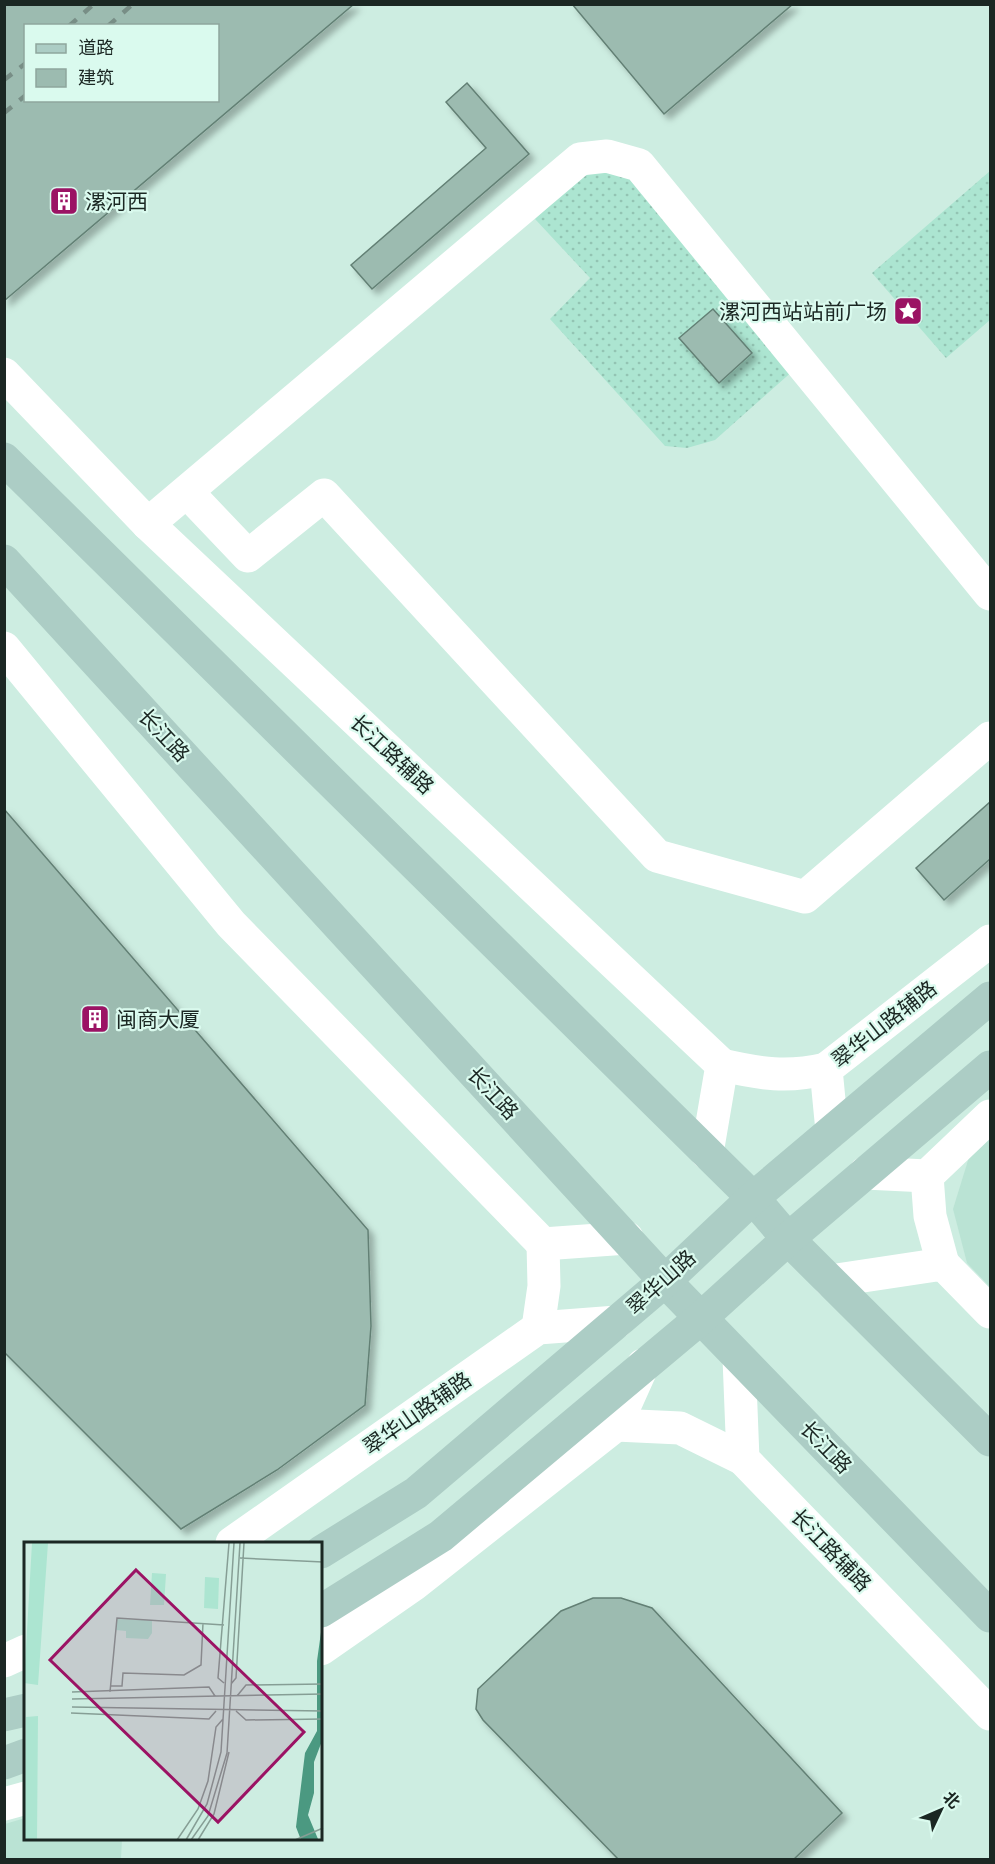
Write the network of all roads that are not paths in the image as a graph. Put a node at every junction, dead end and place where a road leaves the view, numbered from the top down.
1 (4, 374) edge
2 (4, 459) edge
3 (187, 492) junction
4 (148, 524) junction
5 (4, 561) edge
6 (990, 594) edge
7 (4, 648) edge
8 (990, 738) edge
9 (990, 941) edge
10 (990, 999) edge
11 (722, 1065) junction
12 (990, 1067) edge
13 (826, 1069) junction
14 (990, 1116) edge
15 (832, 1131) junction
16 (707, 1153) junction
17 (865, 1173) junction
18 (927, 1176) junction
19 (753, 1198) junction
20 (627, 1238) junction
21 (788, 1239) junction
22 (543, 1244) junction
23 (943, 1264) junction
24 (665, 1281) junction
25 (830, 1281) junction
26 (990, 1312) edge
27 (701, 1318) junction
28 (617, 1322) junction
29 (538, 1328) junction
30 (739, 1358) junction
31 (643, 1365) junction
32 (616, 1425) junction
33 (990, 1440) edge
34 (743, 1459) junction
35 (233, 1542) edge
36 (322, 1551) edge
37 (322, 1610) edge
38 (990, 1616) edge
39 (322, 1647) edge
40 (24, 1652) edge
41 (4, 1661) edge
42 (24, 1710) edge
43 (990, 1714) edge
44 (4, 1715) edge
45 (24, 1756) edge
46 (4, 1763) edge
47 (24, 1799) edge
48 (4, 1804) edge

1 - 4 street, 长江路辅路
2 - 16 main road
3 - 4 street
3 - 6 street
3 - 8 street
4 - 11 street, 长江路辅路
5 - 20 main road, 长江路
7 - 22 street
9 - 13 street, 翠华山路辅路
10 - 15 main road, 翠华山路
11 - 13 street
11 - 16 street
12 - 17 main road
13 - 15 street, 翠华山路辅路
14 - 18 street
15 - 19 main road, 翠华山路
16 - 19 main road
17 - 18 street
17 - 21 main road
18 - 23 street
19 - 21 main road
19 - 24 main road, 翠华山路
20 - 22 street
20 - 24 main road, 长江路
21 - 25 main road
21 - 27 main road
22 - 29 street
23 - 25 street
23 - 26 street
24 - 27 main road, 长江路
24 - 28 main road, 翠华山路
25 - 33 main road
27 - 30 main road, 长江路
27 - 31 main road
28 - 29 street
28 - 36 main road, 翠华山路
29 - 35 street, 翠华山路辅路
30 - 34 street
30 - 38 main road, 长江路
31 - 32 street
31 - 37 main road
32 - 34 street, 长江路辅路
32 - 39 street
34 - 43 street, 长江路辅路
40 - 41 street
42 - 44 main road
45 - 46 main road
47 - 48 street

